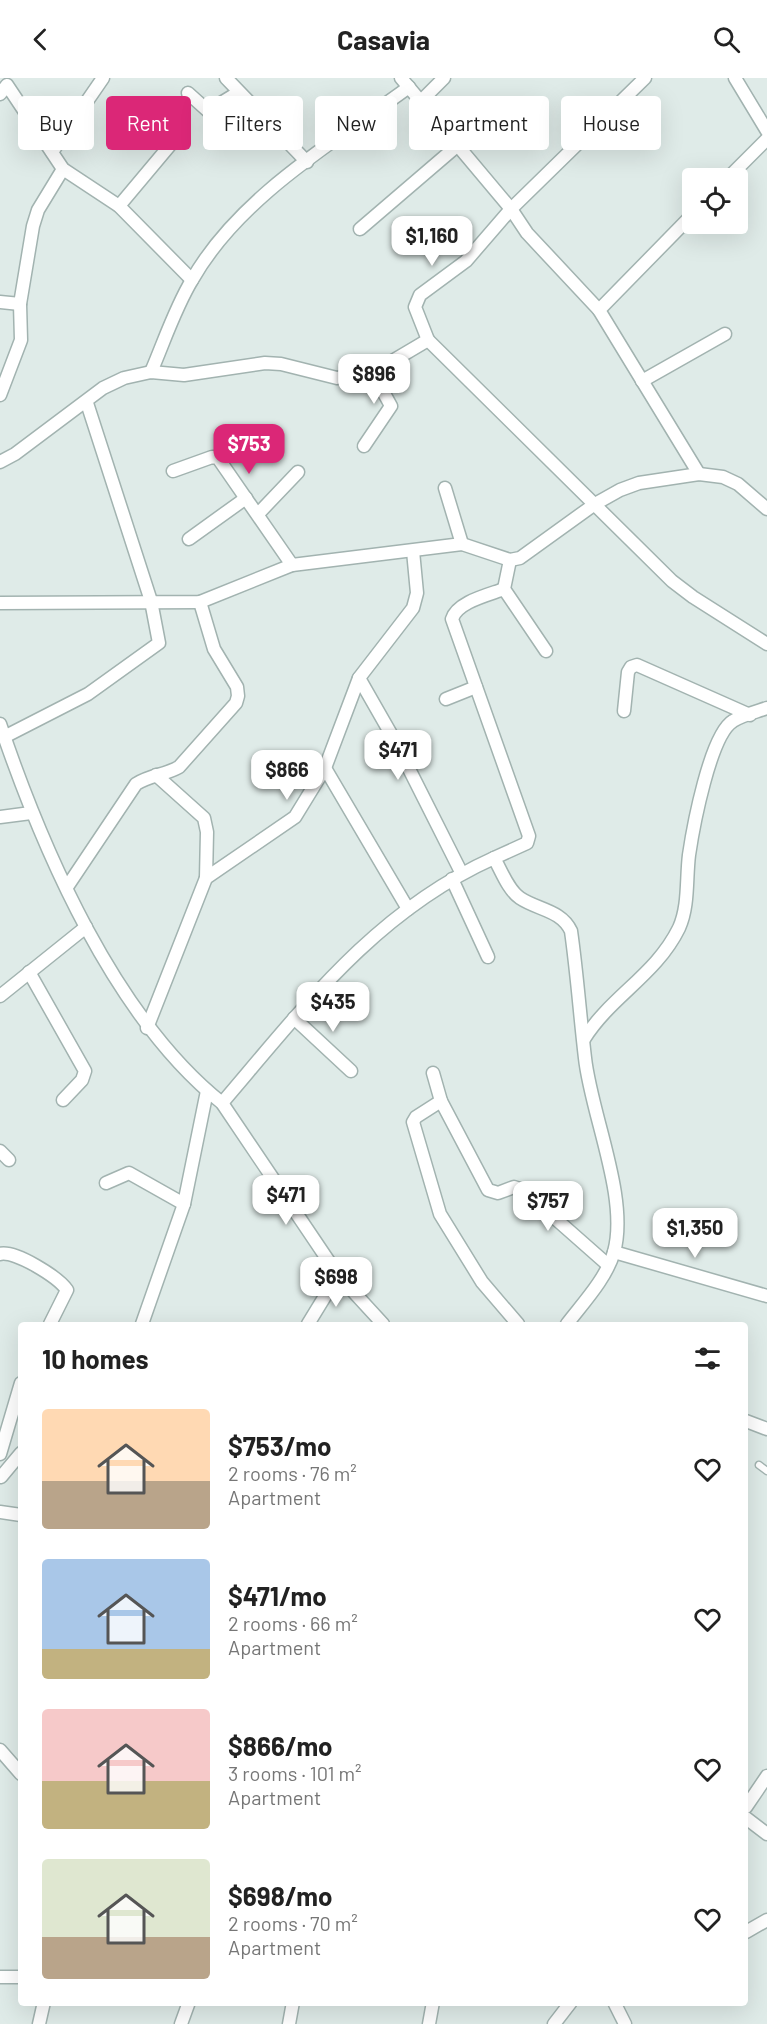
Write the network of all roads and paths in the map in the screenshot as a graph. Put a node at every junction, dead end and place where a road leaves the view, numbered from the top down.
1 (103, 78) edge
2 (226, 78) edge
3 (444, 78) edge
4 (645, 78) edge
5 (735, 78) edge
6 (405, 82) edge
7 (4, 86) edge
8 (239, 92) junction
9 (188, 93) dead end
10 (417, 96) edge
11 (426, 96) edge
12 (767, 131) edge
13 (767, 139) edge
14 (166, 150) edge
15 (452, 150) edge
16 (462, 150) edge
17 (52, 152) junction
18 (307, 162) junction
19 (738, 168) edge
20 (63, 169) junction
21 (119, 206) junction
22 (511, 209) junction
23 (682, 225) edge
24 (360, 230) dead end
25 (192, 280) junction
26 (0, 302) edge
27 (20, 304) junction
28 (599, 310) junction
29 (725, 333) dead end
30 (428, 340) junction
31 (379, 369) junction
32 (151, 372) junction
33 (642, 381) junction
34 (0, 395) edge
35 (87, 403) junction
36 (364, 446) dead end
37 (0, 462) edge
38 (173, 471) dead end
39 (298, 472) dead end
40 (699, 474) junction
41 (445, 488) dead end
42 (246, 498) junction
43 (596, 504) junction
44 (767, 509) edge
45 (258, 514) junction
46 (189, 539) dead end
47 (462, 544) junction
48 (413, 551) junction
49 (510, 560) junction
50 (292, 565) junction
51 (504, 589) junction
52 (151, 601) junction
53 (200, 602) junction
54 (0, 603) edge
55 (767, 644) edge
56 (546, 651) dead end
57 (359, 678) junction
58 (476, 687) junction
59 (446, 699) dead end
60 (767, 708) edge
61 (624, 711) dead end
62 (750, 715) junction
63 (0, 724) edge
64 (4, 737) junction
65 (325, 768) junction
66 (156, 775) junction
67 (31, 813) junction
68 (0, 818) edge
69 (494, 858) junction
70 (456, 876) junction
71 (206, 878) junction
72 (67, 887) junction
73 (408, 909) junction
74 (86, 927) junction
75 (488, 957) dead end
76 (29, 972) junction
77 (0, 996) edge
78 (294, 1018) junction
79 (147, 1028) junction
80 (584, 1039) junction
81 (351, 1071) dead end
82 (433, 1073) dead end
83 (207, 1091) junction
84 (63, 1100) dead end
85 (441, 1101) junction
86 (222, 1102) junction
87 (106, 1183) dead end
88 (184, 1204) junction
89 (614, 1252) junction
90 (0, 1254) edge
91 (608, 1265) junction
92 (338, 1275) junction
93 (767, 1296) edge
94 (51, 1322) edge
95 (143, 1322) edge
96 (309, 1322) edge
97 (381, 1322) edge
98 (516, 1322) edge
99 (568, 1322) edge
100 (18, 1393) edge
101 (748, 1422) edge
102 (767, 1429) edge
103 (0, 1454) edge
104 (18, 1457) edge
105 (0, 1464) edge
106 (759, 1465) dead end
107 (767, 1471) edge
108 (0, 1478) edge
109 (0, 1512) edge
110 (18, 1515) edge
111 (0, 1750) edge
112 (18, 1771) edge
113 (767, 1776) edge
114 (748, 1804) edge
115 (748, 1820) edge
116 (767, 1834) edge
117 (767, 1920) edge
118 (748, 1931) edge
119 (0, 1977) edge
120 (18, 1977) edge
121 (44, 2006) edge
122 (188, 2006) edge
123 (292, 2006) edge
124 (432, 2006) edge
125 (568, 2006) edge
126 (616, 2006) edge
127 (39, 2024) edge
128 (181, 2024) edge
129 (289, 2024) edge
130 (429, 2024) edge
131 (554, 2024) edge
132 (625, 2024) edge

1 - 17 street
2 - 8 street
3 - 11 street
4 - 22 street
5 - 12 street
6 - 10 street
6 - 18 street
7 - 17 street
8 - 9 street
8 - 18 street
13 - 19 street
14 - 21 street
15 - 24 street
16 - 22 street
17 - 20 street
18 - 25 street
20 - 21 street
20 - 27 street
21 - 25 street
22 - 28 street
22 - 30 street
23 - 28 street
25 - 32 street
26 - 27 street
27 - 34 street
28 - 33 street
29 - 33 street
30 - 31 street
30 - 43 street
31 - 32 street
31 - 36 street
32 - 35 street
33 - 40 street
35 - 37 street
35 - 52 street
38 - 42 street
39 - 45 street
40 - 43 street
40 - 44 street
41 - 47 street
42 - 45 street
42 - 46 street
43 - 49 street
43 - 55 street
45 - 50 street
47 - 48 street
47 - 49 street
48 - 50 street
48 - 57 street
49 - 51 street
50 - 53 street
51 - 56 street
51 - 58 street
52 - 53 street
52 - 54 street
52 - 64 street
53 - 66 street
57 - 65 street
57 - 70 street
58 - 59 street
58 - 69 street
60 - 62 street
61 - 62 street
62 - 80 street
63 - 64 street
64 - 67 street
65 - 71 street
65 - 73 street
66 - 71 street
66 - 72 street
67 - 68 street
67 - 72 street
69 - 70 street
69 - 80 street
70 - 73 street
70 - 75 street
71 - 79 street
72 - 74 street
73 - 78 street
74 - 76 street
74 - 79 street
76 - 77 street
76 - 84 street
78 - 81 street
78 - 86 street
79 - 83 street
80 - 89 street
82 - 85 street
83 - 86 street
83 - 88 street
85 - 91 street
85 - 98 street
86 - 92 street
87 - 88 street
88 - 95 street
89 - 91 street
89 - 93 street
90 - 94 street
91 - 99 street
92 - 96 street
92 - 97 street
100 - 103 street
101 - 102 street
104 - 108 street
105 - 108 street
106 - 107 lane
109 - 110 street
111 - 112 street
113 - 114 street
115 - 116 street
117 - 118 street
119 - 120 street
121 - 127 street
122 - 128 street
123 - 129 street
124 - 130 street
125 - 131 street
126 - 132 street

